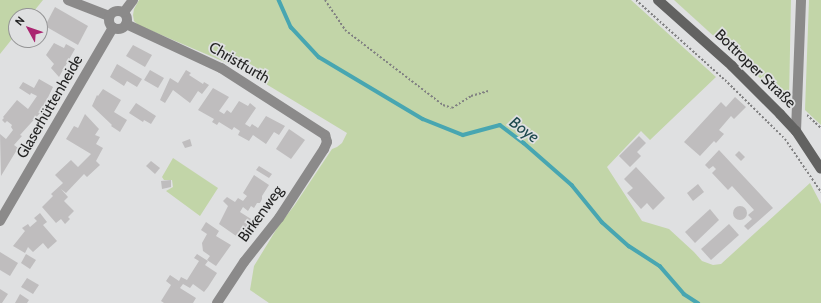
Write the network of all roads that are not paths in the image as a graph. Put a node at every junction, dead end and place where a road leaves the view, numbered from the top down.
1 (68, 0) edge
2 (133, 0) edge
3 (658, 0) edge
4 (801, 0) edge
5 (124, 12) junction
6 (109, 16) junction
7 (126, 24) junction
8 (113, 28) junction
9 (796, 131) junction
10 (327, 142) joint
11 (821, 168) edge
12 (0, 221) edge
13 (217, 303) edge

1 - 6 street
2 - 5 street
3 - 9 main road, Bottroper Straße
4 - 9 street
5 - 6 street
5 - 7 street
6 - 8 street
7 - 8 street
7 - 10 street, Christfurth
8 - 12 street, Glaserhüttenheide
9 - 11 main road, Bottroper Straße
10 - 13 street, Birkenweg

